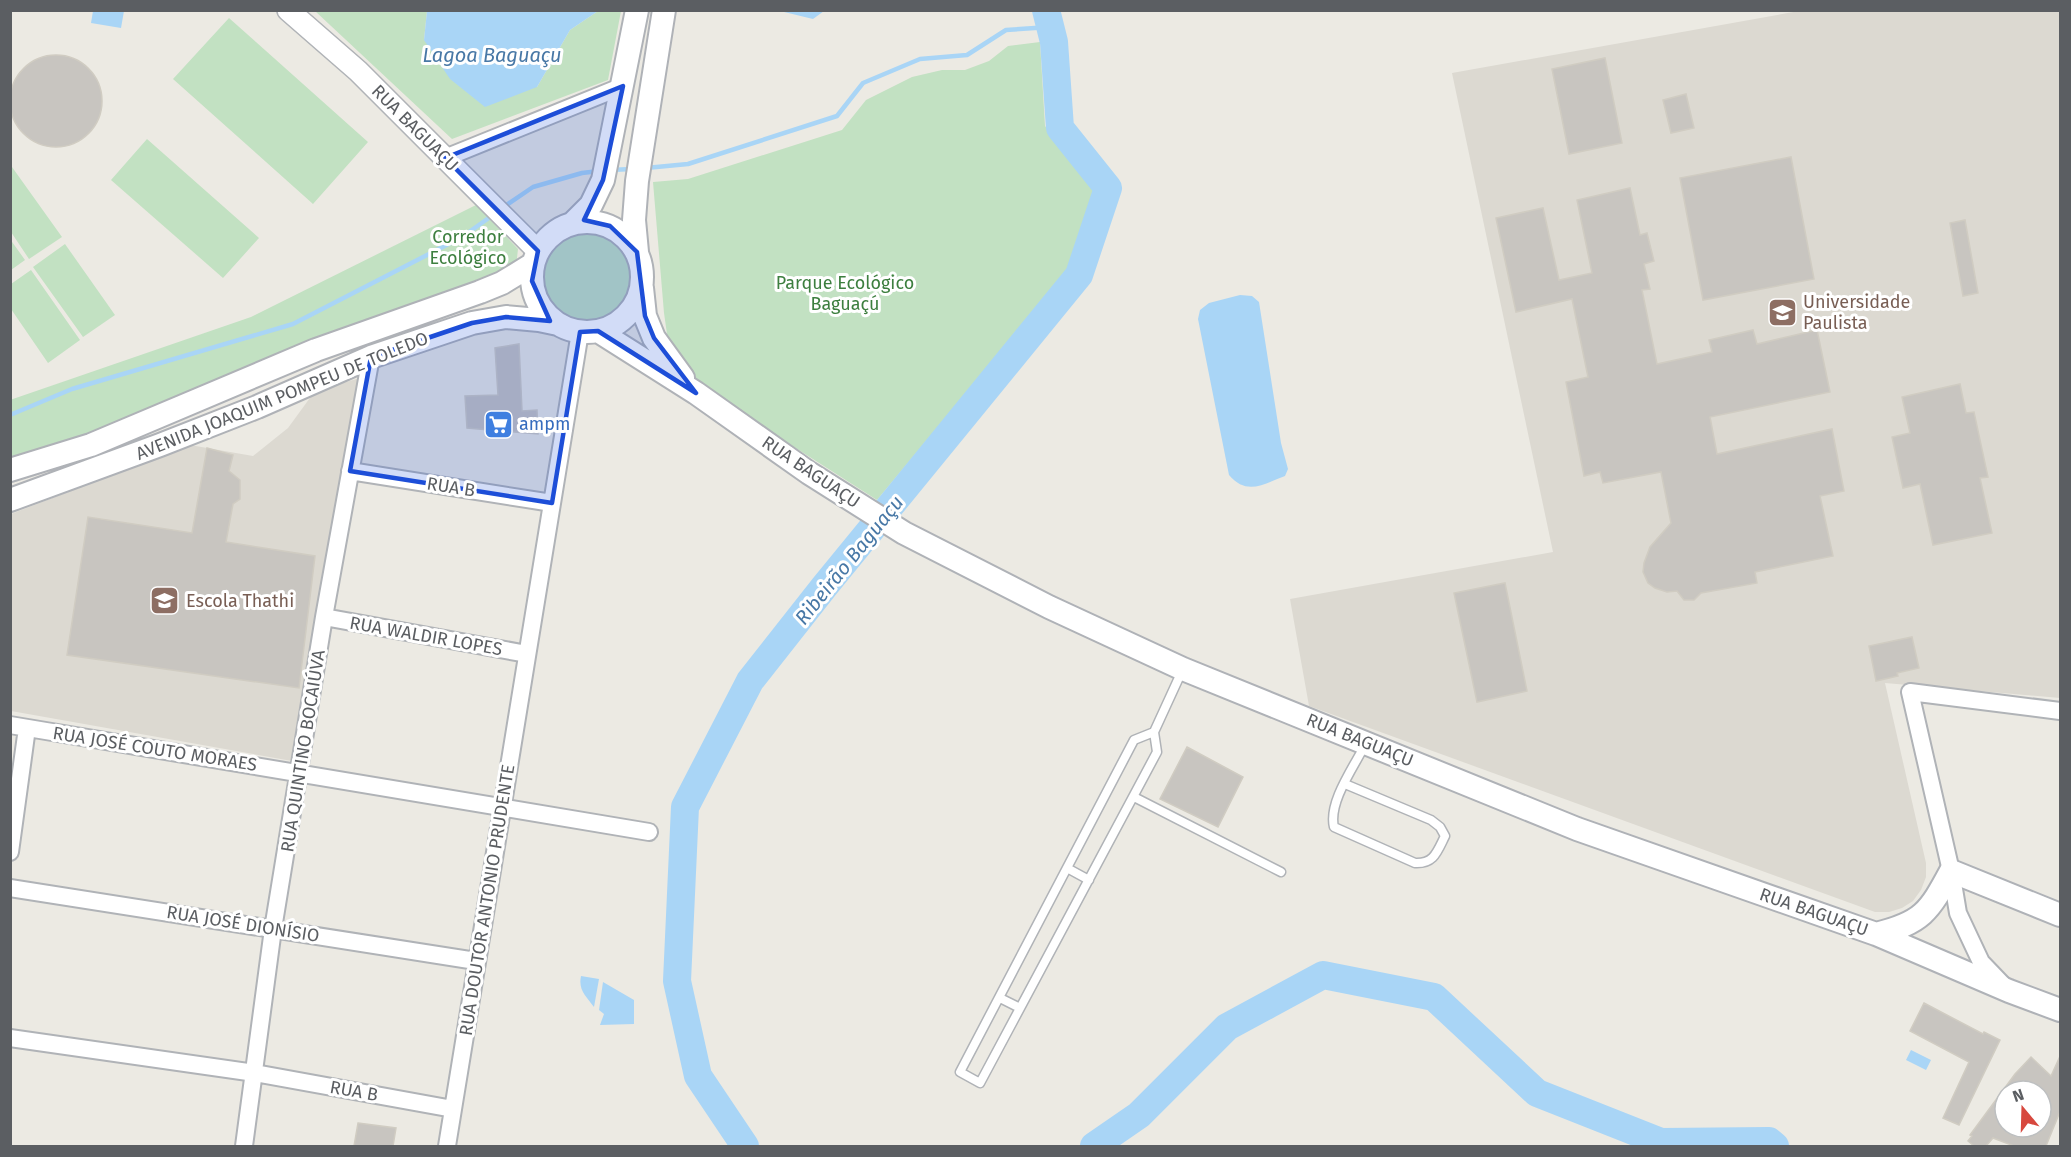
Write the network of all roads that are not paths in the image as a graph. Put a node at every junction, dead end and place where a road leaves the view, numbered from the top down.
1 (288, 10) edge
2 (637, 10) edge
3 (664, 10) edge
4 (623, 86) junction
5 (445, 158) junction
6 (572, 224) junction
7 (638, 252) junction
8 (535, 258) junction
9 (642, 288) junction
10 (558, 324) junction
11 (589, 332) junction
12 (371, 357) junction
13 (696, 393) junction
14 (10, 470) edge
15 (350, 471) junction
16 (10, 500) edge
17 (552, 503) junction
18 (324, 617) junction
19 (527, 654) junction
20 (1183, 669) junction
21 (2061, 711) edge
22 (19, 726) edge
23 (1154, 732) junction
24 (1366, 742) junction
25 (299, 772) junction
26 (1345, 784) junction
27 (1134, 796) junction
28 (501, 807) junction
29 (649, 832) dead end
30 (10, 852) edge
31 (1067, 868) junction
32 (1951, 871) junction
33 (1281, 872) dead end
34 (1089, 880) junction
35 (10, 888) edge
36 (2061, 915) edge
37 (273, 929) junction
38 (1876, 934) junction
39 (476, 961) junction
40 (2009, 991) junction
41 (1000, 998) junction
42 (1020, 1008) junction
43 (2061, 1010) edge
44 (10, 1038) edge
45 (255, 1073) junction
46 (453, 1109) junction
47 (244, 1146) edge
48 (447, 1146) edge

1 - 5 street, RUA BAGUAÇU
2 - 4 main road
3 - 7 main road
4 - 5 street
4 - 6 main road
5 - 8 street, RUA BAGUAÇU
6 - 7 main road
6 - 8 main road
7 - 9 main road
8 - 10 main road
8 - 14 main road, AVENIDA JOAQUIM POMPEU DE TOLEDO
9 - 11 main road
9 - 13 main road
10 - 11 main road
10 - 12 main road, AVENIDA JOAQUIM POMPEU DE TOLEDO
11 - 13 main road
11 - 17 street, RUA DOUTOR ANTONIO PRUDENTE
12 - 15 street, RUA QUINTINO BOCAIÚVA
12 - 16 main road, AVENIDA JOAQUIM POMPEU DE TOLEDO
13 - 20 main road, RUA BAGUAÇU
15 - 17 street, RUA B
15 - 18 street, RUA QUINTINO BOCAIÚVA
17 - 19 street, RUA DOUTOR ANTONIO PRUDENTE
18 - 19 street, RUA WALDIR LOPES
18 - 25 street, RUA QUINTINO BOCAIÚVA
19 - 28 street, RUA DOUTOR ANTONIO PRUDENTE
20 - 23 lane
20 - 24 main road, RUA BAGUAÇU
21 - 32 street
22 - 25 street, RUA JOSÉ COUTO MORAES
22 - 30 street
23 - 27 lane
23 - 31 lane
24 - 26 lane
24 - 38 main road, RUA BAGUAÇU
25 - 28 street, RUA JOSÉ COUTO MORAES
25 - 37 street, RUA QUINTINO BOCAIÚVA
26 - 26 lane
27 - 33 lane
27 - 34 lane
28 - 29 street, RUA JOSÉ COUTO MORAES
28 - 39 street, RUA DOUTOR ANTONIO PRUDENTE
31 - 34 lane
31 - 41 lane
32 - 36 main road
32 - 38 main road
32 - 40 street
34 - 42 lane
35 - 37 street, RUA JOSÉ DIONÍSIO
37 - 39 street, RUA JOSÉ DIONÍSIO
37 - 45 street, RUA QUINTINO BOCAIÚVA
38 - 40 main road, RUA BAGUAÇU
39 - 46 street, RUA DOUTOR ANTONIO PRUDENTE
40 - 43 main road, RUA BAGUAÇU
41 - 42 lane
41 - 42 lane
44 - 45 street, RUA B
45 - 46 street, RUA B
45 - 47 street, RUA QUINTINO BOCAIÚVA
46 - 48 street, RUA DOUTOR ANTONIO PRUDENTE

